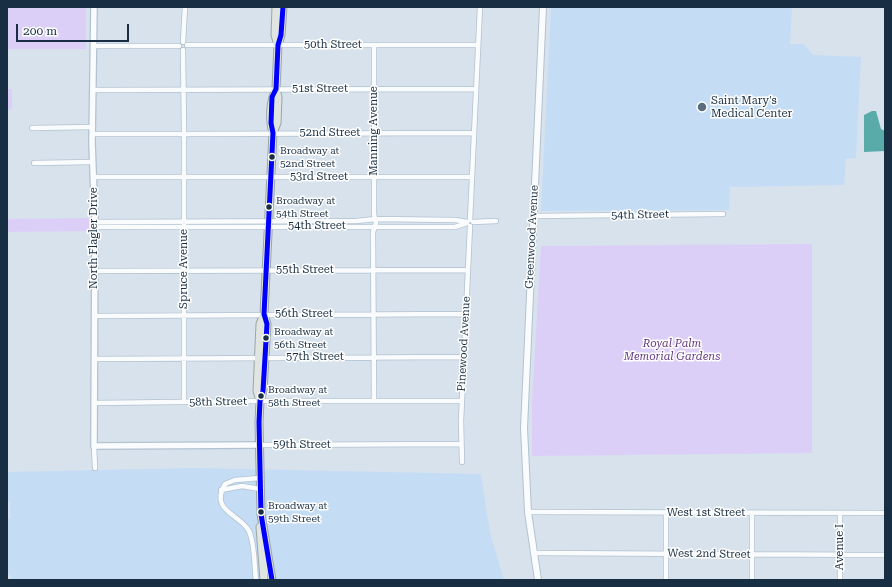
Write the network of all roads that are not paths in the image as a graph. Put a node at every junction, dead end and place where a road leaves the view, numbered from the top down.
1 (94, 7) edge
2 (184, 7) edge
3 (276, 7) edge
4 (283, 7) edge
5 (480, 7) edge
6 (543, 7) edge
7 (186, 43) junction
8 (278, 45) junction
9 (374, 45) junction
10 (478, 45) junction
11 (94, 46) junction
12 (179, 46) junction
13 (183, 50) junction
14 (183, 89) junction
15 (276, 89) junction
16 (374, 89) junction
17 (476, 89) junction
18 (93, 90) junction
19 (93, 127) junction
20 (32, 128) dead end
21 (273, 133) junction
22 (374, 133) junction
23 (474, 133) junction
24 (93, 134) junction
25 (184, 134) junction
26 (93, 162) junction
27 (34, 163) dead end
28 (271, 176) junction
29 (94, 177) junction
30 (374, 177) junction
31 (472, 177) junction
32 (184, 178) junction
33 (723, 214) dead end
34 (533, 216) junction
35 (373, 218) junction
36 (185, 221) junction
37 (496, 221) dead end
38 (470, 223) junction
39 (95, 224) junction
40 (268, 224) junction
41 (185, 228) junction
42 (374, 229) junction
43 (266, 270) junction
44 (374, 270) junction
45 (468, 270) junction
46 (93, 271) junction
47 (184, 271) junction
48 (264, 314) junction
49 (374, 314) junction
50 (466, 314) junction
51 (184, 315) junction
52 (94, 316) junction
53 (262, 357) junction
54 (464, 357) junction
55 (184, 358) junction
56 (374, 358) junction
57 (94, 359) junction
58 (260, 401) junction
59 (374, 401) junction
60 (462, 401) junction
61 (184, 402) junction
62 (94, 403) junction
63 (461, 444) junction
64 (259, 445) junction
65 (94, 446) junction
66 (462, 462) dead end
67 (95, 468) dead end
68 (260, 478) junction
69 (260, 489) junction
70 (221, 490) junction
71 (528, 512) junction
72 (666, 513) junction
73 (752, 513) junction
74 (840, 513) junction
75 (885, 513) edge
76 (261, 514) junction
77 (533, 553) junction
78 (666, 554) junction
79 (751, 555) junction
80 (840, 555) junction
81 (885, 555) edge
82 (256, 580) edge
83 (264, 580) edge
84 (272, 580) edge
85 (538, 580) edge
86 (666, 580) edge
87 (752, 580) edge
88 (840, 580) edge

1 - 11 street, North Flagler Drive
2 - 7 street
3 - 8 main road
4 - 8 main road
5 - 10 street, Pinewood Avenue
6 - 34 main road, Greenwood Avenue
7 - 8 street, 50th Street
7 - 12 street
7 - 13 street
8 - 9 street, 50th Street
8 - 15 main road
9 - 10 street, 50th Street
9 - 16 street, Manning Avenue
10 - 17 street, Pinewood Avenue
11 - 12 street
11 - 18 street, North Flagler Drive
12 - 13 street
13 - 14 street, Spruce Avenue
14 - 15 street, 51st Street
14 - 18 street, 51st Street
14 - 25 street, Spruce Avenue
15 - 16 street, 51st Street
15 - 21 main road
16 - 17 street, 51st Street
16 - 22 street, Manning Avenue
17 - 23 street, Pinewood Avenue
18 - 19 street, North Flagler Drive
19 - 20 street
19 - 24 street, North Flagler Drive
21 - 22 street, 52nd Street
21 - 25 street, 52nd Street
21 - 28 main road
22 - 23 street, 52nd Street
22 - 30 street, Manning Avenue
23 - 31 street, Pinewood Avenue
24 - 25 street, 52nd Street
24 - 26 street, North Flagler Drive
25 - 32 street, Spruce Avenue
26 - 27 street
26 - 29 street, North Flagler Drive
28 - 30 street, 53rd Street
28 - 32 street, 53rd Street
28 - 40 main road
29 - 32 street, 53rd Street
29 - 39 street, North Flagler Drive
30 - 31 street, 53rd Street
30 - 35 street, Manning Avenue
31 - 38 street, Pinewood Avenue
32 - 36 street, Spruce Avenue
33 - 34 street, 54th Street
34 - 71 main road, Greenwood Avenue
35 - 38 street, 54th Street
35 - 40 street, 54th Street
35 - 42 street, Manning Avenue
36 - 39 street, 54th Street
36 - 40 street, 54th Street
36 - 41 street, Spruce Avenue
37 - 38 street, 54th Street
38 - 42 street, 54th Street
38 - 45 street, Pinewood Avenue
39 - 41 street, 54th Street
39 - 46 street, North Flagler Drive
40 - 41 street, 54th Street
40 - 42 street, 54th Street
40 - 43 main road
41 - 47 street, Spruce Avenue
42 - 44 street, Manning Avenue
43 - 44 street, 55th Street
43 - 47 street, 55th Street
43 - 48 main road
44 - 45 street, 55th Street
44 - 49 street, Manning Avenue
45 - 50 street, Pinewood Avenue
46 - 47 street, 55th Street
46 - 52 street, North Flagler Drive
47 - 51 street, Spruce Avenue
48 - 49 street, 56th Street
48 - 51 street, 56th Street
48 - 53 main road
49 - 50 street, 56th Street
49 - 56 street, Manning Avenue
50 - 54 street, Pinewood Avenue
51 - 52 street, 56th Street
51 - 55 street, Spruce Avenue
52 - 57 street, North Flagler Drive
53 - 55 street, 57th Street
53 - 56 street, 57th Street
53 - 58 main road
54 - 56 street, 57th Street
54 - 60 street, Pinewood Avenue
55 - 57 street, 57th Street
55 - 61 street, Spruce Avenue
56 - 59 street, Manning Avenue
57 - 62 street, North Flagler Drive
58 - 59 street, 58th Street
58 - 61 street, 58th Street
58 - 64 main road
59 - 60 street, 58th Street
60 - 63 street, Pinewood Avenue
61 - 62 street, 58th Street
62 - 65 street, North Flagler Drive
63 - 64 street, 59th Street
63 - 66 street, Pinewood Avenue
64 - 65 street, 59th Street
64 - 68 main road
65 - 67 street, North Flagler Drive
68 - 69 main road
68 - 70 street
69 - 70 street
69 - 76 main road
70 - 82 street
71 - 72 street, West 1st Street
71 - 77 main road, Greenwood Avenue
72 - 73 street, West 1st Street
72 - 78 street
73 - 74 street, West 1st Street
73 - 79 street
74 - 75 street, West 1st Street
74 - 80 street, Avenue I
76 - 83 main road
76 - 84 main road
77 - 78 street, West 2nd Street
77 - 85 main road, Greenwood Avenue
78 - 79 street, West 2nd Street
78 - 86 street
79 - 80 street, West 2nd Street
79 - 87 street
80 - 81 street, West 2nd Street
80 - 88 street, Avenue I

